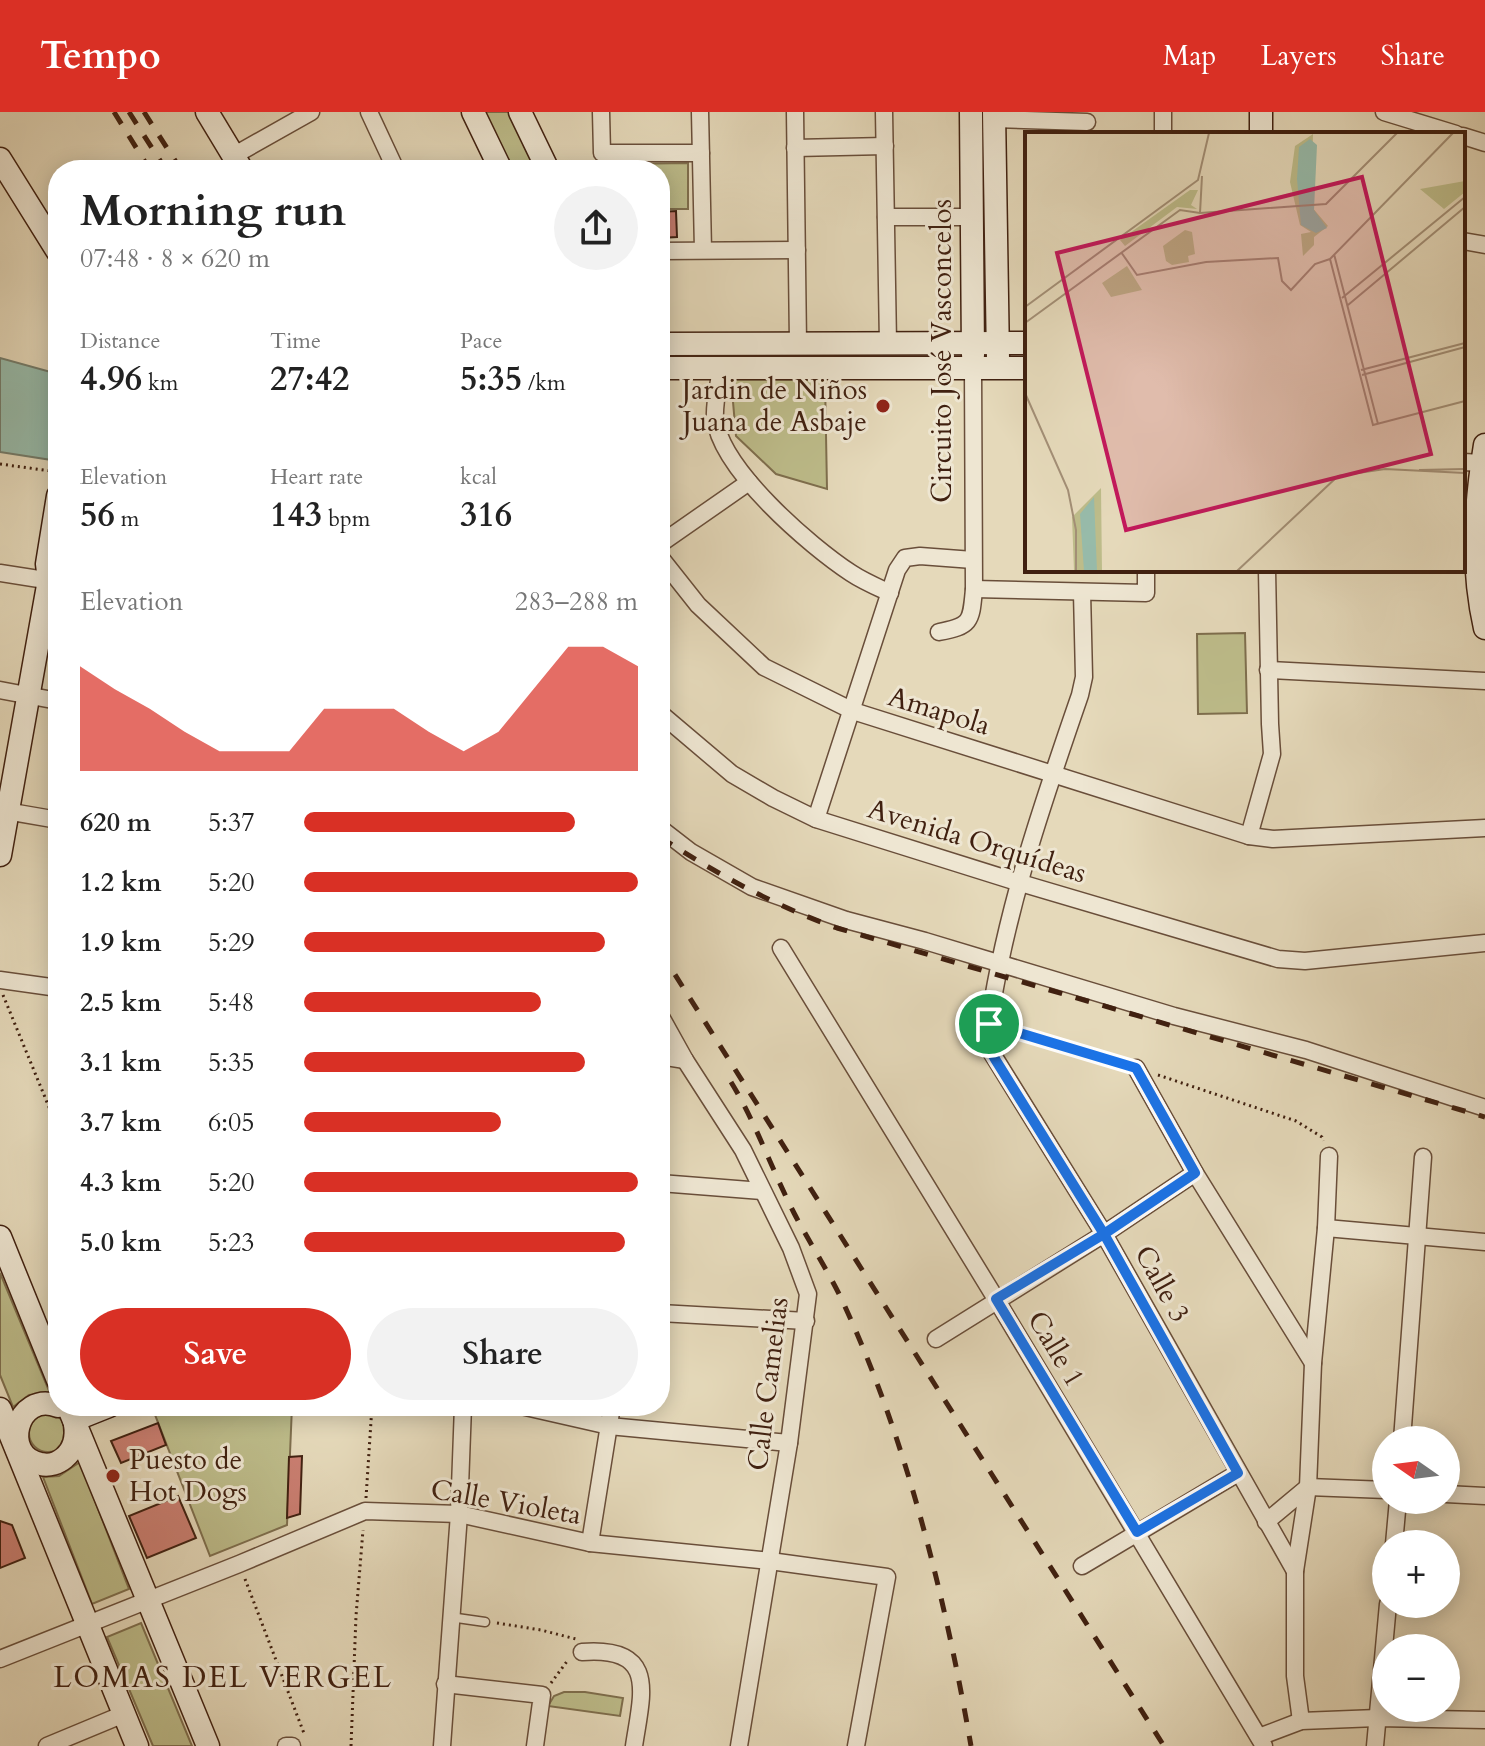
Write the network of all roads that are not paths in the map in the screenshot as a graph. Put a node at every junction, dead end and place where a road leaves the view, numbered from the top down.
1 (207, 112) edge
2 (311, 112) edge
3 (369, 112) edge
4 (473, 112) edge
5 (520, 112) edge
6 (601, 112) edge
7 (700, 112) edge
8 (795, 112) edge
9 (884, 112) edge
10 (971, 112) edge
11 (1384, 112) edge
12 (994, 116) edge
13 (1087, 123) edge
14 (1424, 124) edge
15 (1450, 132) edge
16 (1465, 137) edge
17 (1485, 143) edge
18 (885, 146) junction
19 (795, 148) junction
20 (701, 153) junction
21 (0, 159) edge
22 (235, 160) edge
23 (241, 160) edge
24 (391, 160) edge
25 (496, 160) edge
26 (543, 160) edge
27 (886, 217) junction
28 (972, 217) junction
29 (48, 236) edge
30 (1465, 241) edge
31 (1485, 245) edge
32 (703, 250) junction
33 (797, 250) junction
34 (670, 251) edge
35 (798, 343) junction
36 (888, 343) junction
37 (973, 343) junction
38 (998, 343) junction
39 (1025, 343) edge
40 (670, 344) edge
41 (670, 368) edge
42 (721, 368) junction
43 (973, 368) junction
44 (998, 368) junction
45 (1025, 368) edge
46 (1477, 457) edge
47 (749, 482) junction
48 (670, 537) edge
49 (973, 560) junction
50 (670, 570) edge
51 (1146, 572) edge
52 (1267, 572) edge
53 (0, 573) edge
54 (48, 580) edge
55 (974, 589) junction
56 (1082, 592) junction
57 (890, 593) junction
58 (48, 604) edge
59 (1485, 628) edge
60 (939, 632) dead end
61 (1268, 670) junction
62 (1485, 681) edge
63 (0, 690) edge
64 (28, 696) junction
65 (48, 699) edge
66 (853, 711) junction
67 (670, 721) edge
68 (1053, 773) junction
69 (4, 810) edge
70 (48, 818) edge
71 (816, 819) junction
72 (1485, 828) edge
73 (670, 836) edge
74 (1249, 836) junction
75 (0, 855) edge
76 (1017, 882) junction
77 (1485, 943) edge
78 (781, 948) dead end
79 (999, 965) junction
80 (0, 980) edge
81 (48, 987) edge
82 (670, 1033) edge
83 (670, 1058) edge
84 (685, 1060) junction
85 (1136, 1068) road end
86 (1485, 1108) edge
87 (1329, 1156) road end
88 (1423, 1157) dead end
89 (1195, 1173) junction
90 (670, 1184) edge
91 (762, 1191) junction
92 (1326, 1228) junction
93 (1104, 1234) junction
94 (1417, 1235) junction
95 (0, 1237) edge
96 (1485, 1242) edge
97 (996, 1299) junction
98 (670, 1314) edge
99 (806, 1321) junction
100 (936, 1339) dead end
101 (48, 1355) edge
102 (1313, 1363) junction
103 (48, 1404) edge
104 (0, 1409) edge
105 (67, 1416) edge
106 (68, 1416) edge
107 (463, 1416) edge
108 (565, 1416) edge
109 (610, 1416) edge
110 (609, 1426) junction
111 (1403, 1426) edge
112 (789, 1443) junction
113 (8, 1450) edge
114 (1238, 1473) junction
115 (1308, 1487) junction
116 (1372, 1489) edge
117 (1460, 1495) edge
118 (1485, 1496) edge
119 (459, 1514) junction
120 (1266, 1522) junction
121 (1137, 1532) junction
122 (590, 1543) junction
123 (770, 1561) junction
124 (1082, 1566) dead end
125 (1295, 1571) junction
126 (148, 1599) junction
127 (450, 1617) junction
128 (485, 1622) road end
129 (87, 1624) junction
130 (590, 1651) road end
131 (0, 1659) edge
132 (445, 1684) junction
133 (124, 1714) junction
134 (1372, 1718) edge
135 (1460, 1720) edge
136 (1485, 1720) edge
137 (1301, 1721) junction
138 (1377, 1722) edge
139 (1261, 1742) edge
140 (47, 1746) edge
141 (137, 1746) edge
142 (208, 1746) edge
143 (442, 1746) edge
144 (535, 1746) edge
145 (634, 1746) edge
146 (739, 1746) edge
147 (856, 1746) edge
148 (1375, 1746) edge

1 - 22 street
2 - 23 street
3 - 24 street
4 - 25 street
5 - 26 street
6 - 20 street
7 - 20 street
8 - 19 street
9 - 18 street
10 - 28 street, Circuito José Vasconcelos
11 - 14 street
12 - 13 street
12 - 38 street, Circuito José Vasconcelos
14 - 15 street
16 - 17 street
18 - 19 street
18 - 27 street
19 - 33 street
20 - 32 street
21 - 29 street
27 - 28 street
27 - 36 street
28 - 37 street, Circuito José Vasconcelos
30 - 31 street
32 - 33 street
32 - 34 street
33 - 35 street
35 - 36 street
35 - 40 street
36 - 37 street
37 - 38 street
37 - 43 street, Circuito José Vasconcelos
38 - 39 street
38 - 44 street, Circuito José Vasconcelos
41 - 42 street
42 - 43 street
42 - 47 street
43 - 44 street
43 - 49 street, Circuito José Vasconcelos
44 - 45 street
46 - 59 street
47 - 48 street
47 - 57 street
49 - 55 street, Circuito José Vasconcelos
49 - 57 street
50 - 66 street, Amapola
51 - 56 street
52 - 61 street
53 - 54 street
55 - 56 street
55 - 60 street, Circuito José Vasconcelos
56 - 68 street
57 - 66 street
58 - 64 street
61 - 62 street
61 - 74 street
63 - 64 street
64 - 65 street
64 - 69 street
66 - 68 street, Amapola
66 - 71 street
67 - 71 street, Avenida Orquídeas
68 - 74 street, Amapola
68 - 76 street
69 - 70 street
69 - 75 street
71 - 76 street, Avenida Orquídeas
72 - 74 street, Amapola
73 - 79 street
76 - 77 street, Avenida Orquídeas
76 - 79 street
78 - 97 street, Calle 1
79 - 86 street
79 - 93 street, Calle 3
80 - 81 street
82 - 84 street, Calle Camelias
83 - 84 street
84 - 91 street, Calle Camelias
85 - 89 street
87 - 92 street
88 - 94 street
89 - 93 street
89 - 102 street
90 - 91 street
91 - 99 street, Calle Camelias
92 - 94 street
92 - 102 street
93 - 97 street
93 - 114 street, Calle 3
94 - 96 street
94 - 111 street
95 - 101 street
97 - 100 street
97 - 121 street, Calle 1
98 - 99 street
99 - 112 street, Calle Camelias
102 - 115 street
103 - 113 street
104 - 113 street
105 - 113 street
106 - 126 street
107 - 119 street
108 - 110 street
109 - 110 street
110 - 112 street
110 - 122 street
112 - 123 street, Calle Camelias
113 - 129 street
114 - 120 street, Calle 3
114 - 121 street
115 - 116 street
115 - 120 street
115 - 125 street
117 - 118 street
119 - 122 street, Calle Violeta
119 - 126 street, Calle Violeta
119 - 127 street
120 - 125 street, Calle 3
121 - 124 street
121 - 139 street, Calle 1
122 - 123 street, Calle Violeta
123 - 146 street, Calle Camelias
123 - 147 street, Calle Violeta
125 - 137 street
126 - 129 street, Calle Violeta
126 - 142 street
127 - 128 lane
127 - 132 street
129 - 131 street, Calle Violeta
129 - 133 street
130 - 145 street
132 - 143 street
132 - 144 street
133 - 140 street
133 - 141 street
134 - 137 street
135 - 136 street
137 - 139 street
138 - 148 street

